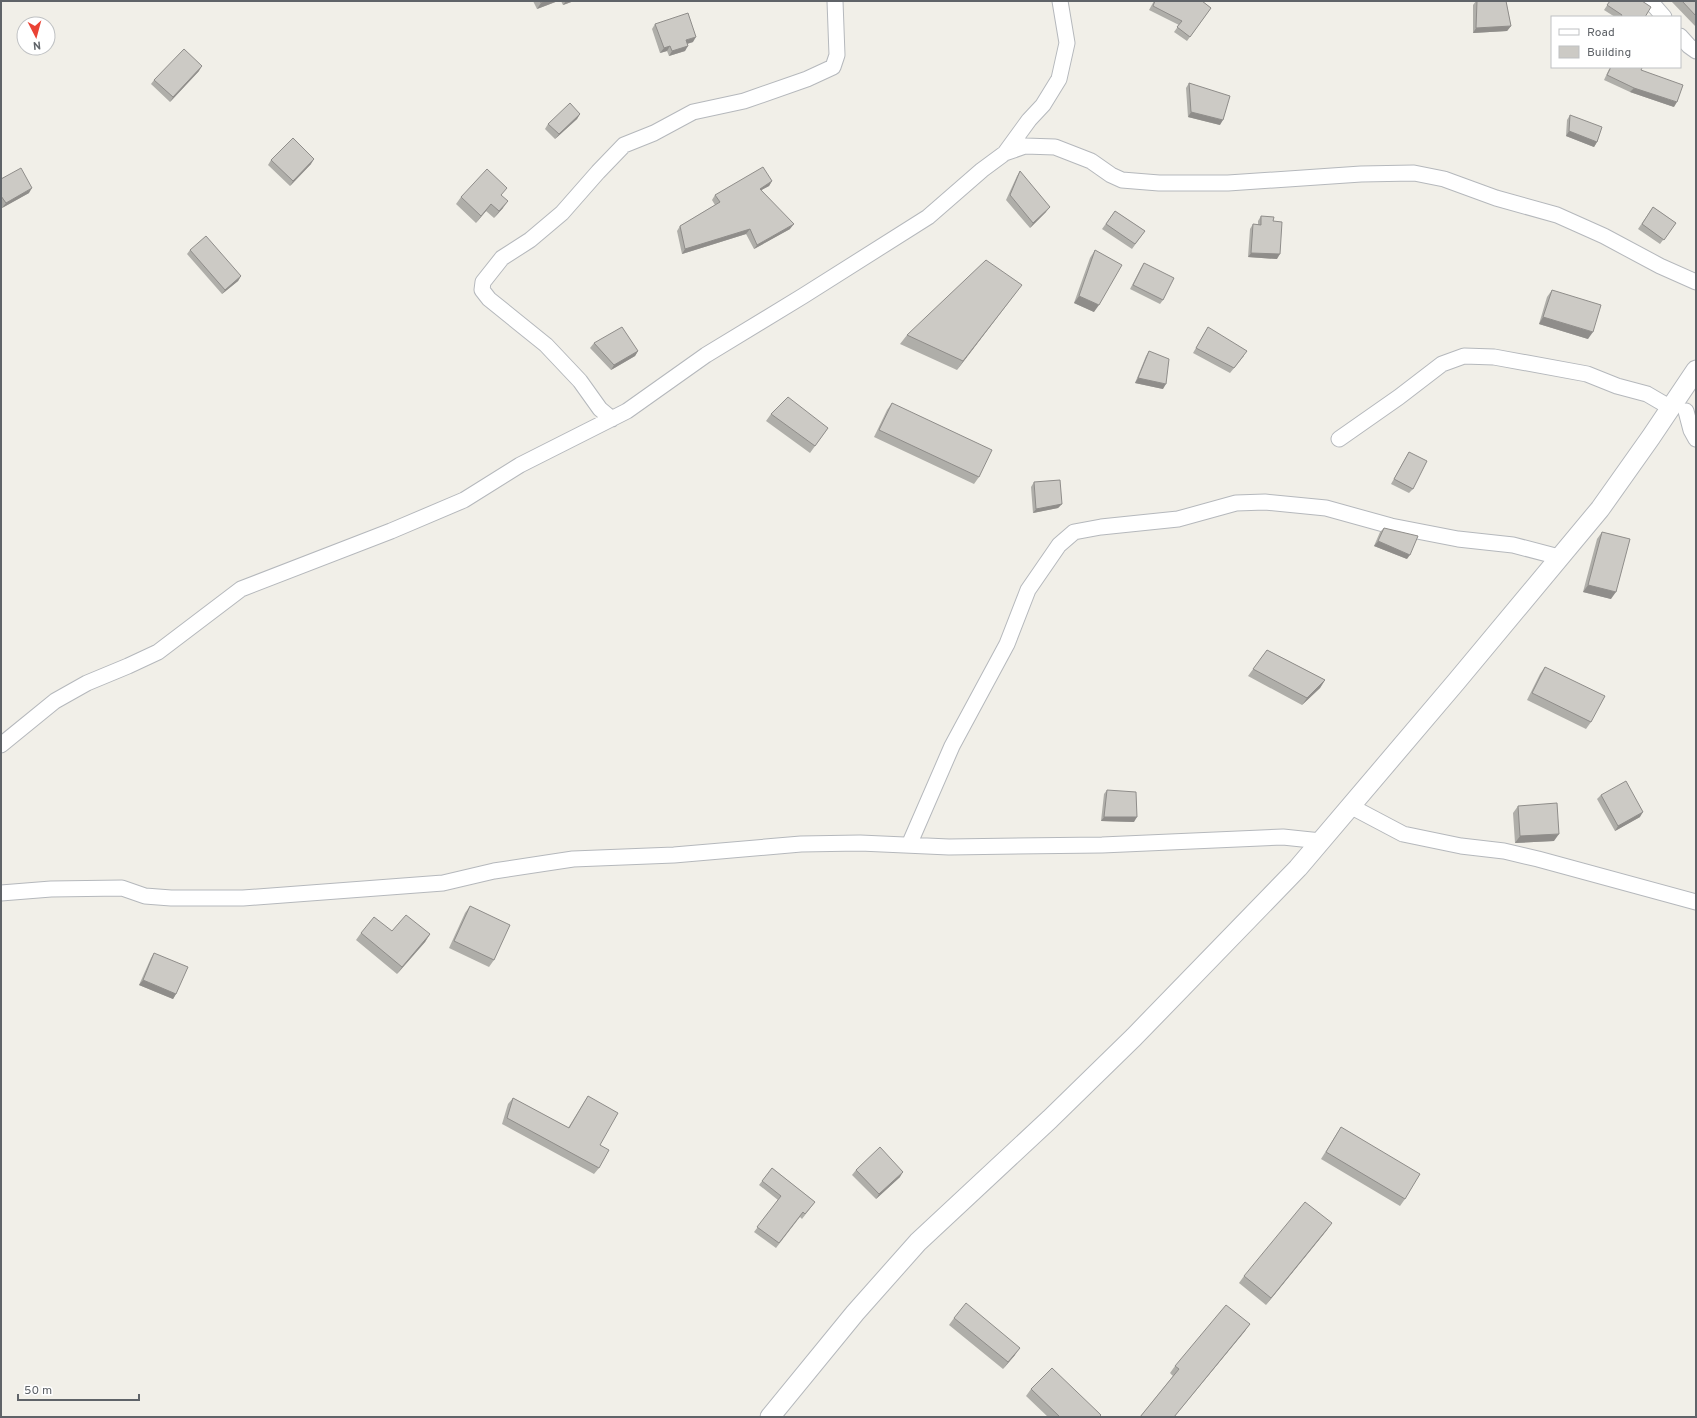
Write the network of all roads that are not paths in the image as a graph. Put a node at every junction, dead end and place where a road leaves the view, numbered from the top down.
1 (835, 1) edge
2 (1060, 1) edge
3 (1650, 1) edge
4 (1663, 16) edge
5 (1681, 37) edge
6 (1696, 51) edge
7 (1005, 153) junction
8 (1696, 282) edge
9 (1696, 370) edge
10 (1681, 410) edge
11 (612, 419) junction
12 (1696, 438) edge
13 (1339, 439) dead end
14 (1559, 557) junction
15 (1, 745) edge
16 (1350, 806) junction
17 (1321, 841) junction
18 (909, 845) junction
19 (1, 894) edge
20 (1696, 902) edge
21 (770, 1417) edge

1 - 11 street
2 - 7 street
3 - 4 street
5 - 6 street
7 - 8 street
7 - 11 street
9 - 10 street
10 - 12 street
10 - 13 street
10 - 14 street
11 - 15 street
14 - 16 street
14 - 18 street
16 - 17 street
16 - 20 street
17 - 18 street
17 - 21 street
18 - 19 street

